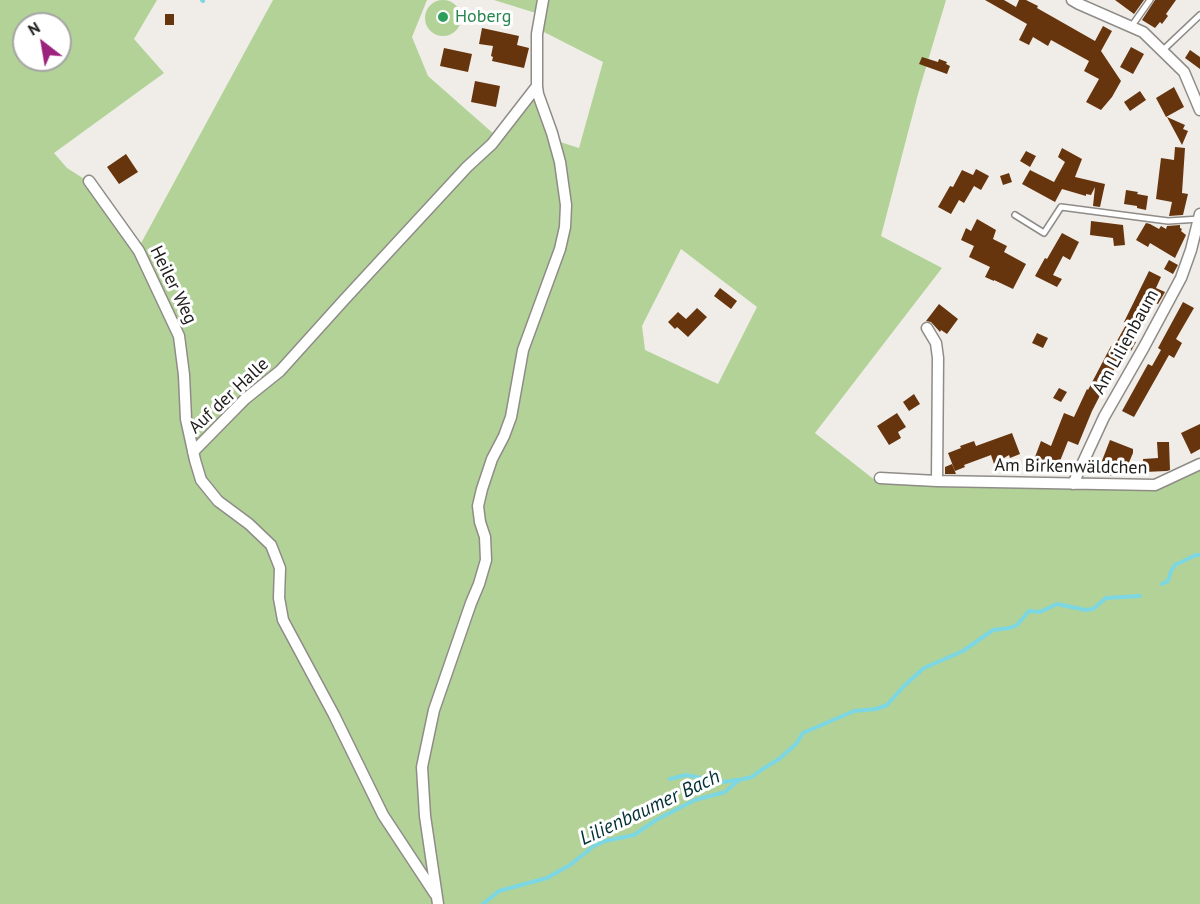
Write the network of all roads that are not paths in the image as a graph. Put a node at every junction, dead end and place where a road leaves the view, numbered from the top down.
1 (543, 0) edge
2 (1072, 0) edge
3 (1150, 0) edge
4 (1200, 15) edge
5 (1131, 27) junction
6 (1162, 51) junction
7 (537, 86) junction
8 (1200, 110) edge
9 (90, 181) dead end
10 (1200, 214) edge
11 (1015, 215) dead end
12 (1200, 219) edge
13 (927, 328) dead end
14 (193, 452) junction
15 (1200, 464) edge
16 (880, 478) dead end
17 (937, 481) junction
18 (1073, 484) junction
19 (437, 900) edge

1 - 7 street, Auf der Halle
2 - 5 street
3 - 5 lane
4 - 6 lane
5 - 6 street
6 - 8 street
7 - 14 street, Auf der Halle
7 - 19 street, Auf der Halle
9 - 14 street, Heiler Weg
10 - 12 street, Am Lilienbaum
11 - 12 lane
12 - 18 street, Am Lilienbaum
13 - 17 street
14 - 19 street, Auf der Halle
15 - 18 street, Am Birkenwäldchen
16 - 17 street, Am Birkenwäldchen
17 - 18 street, Am Birkenwäldchen

